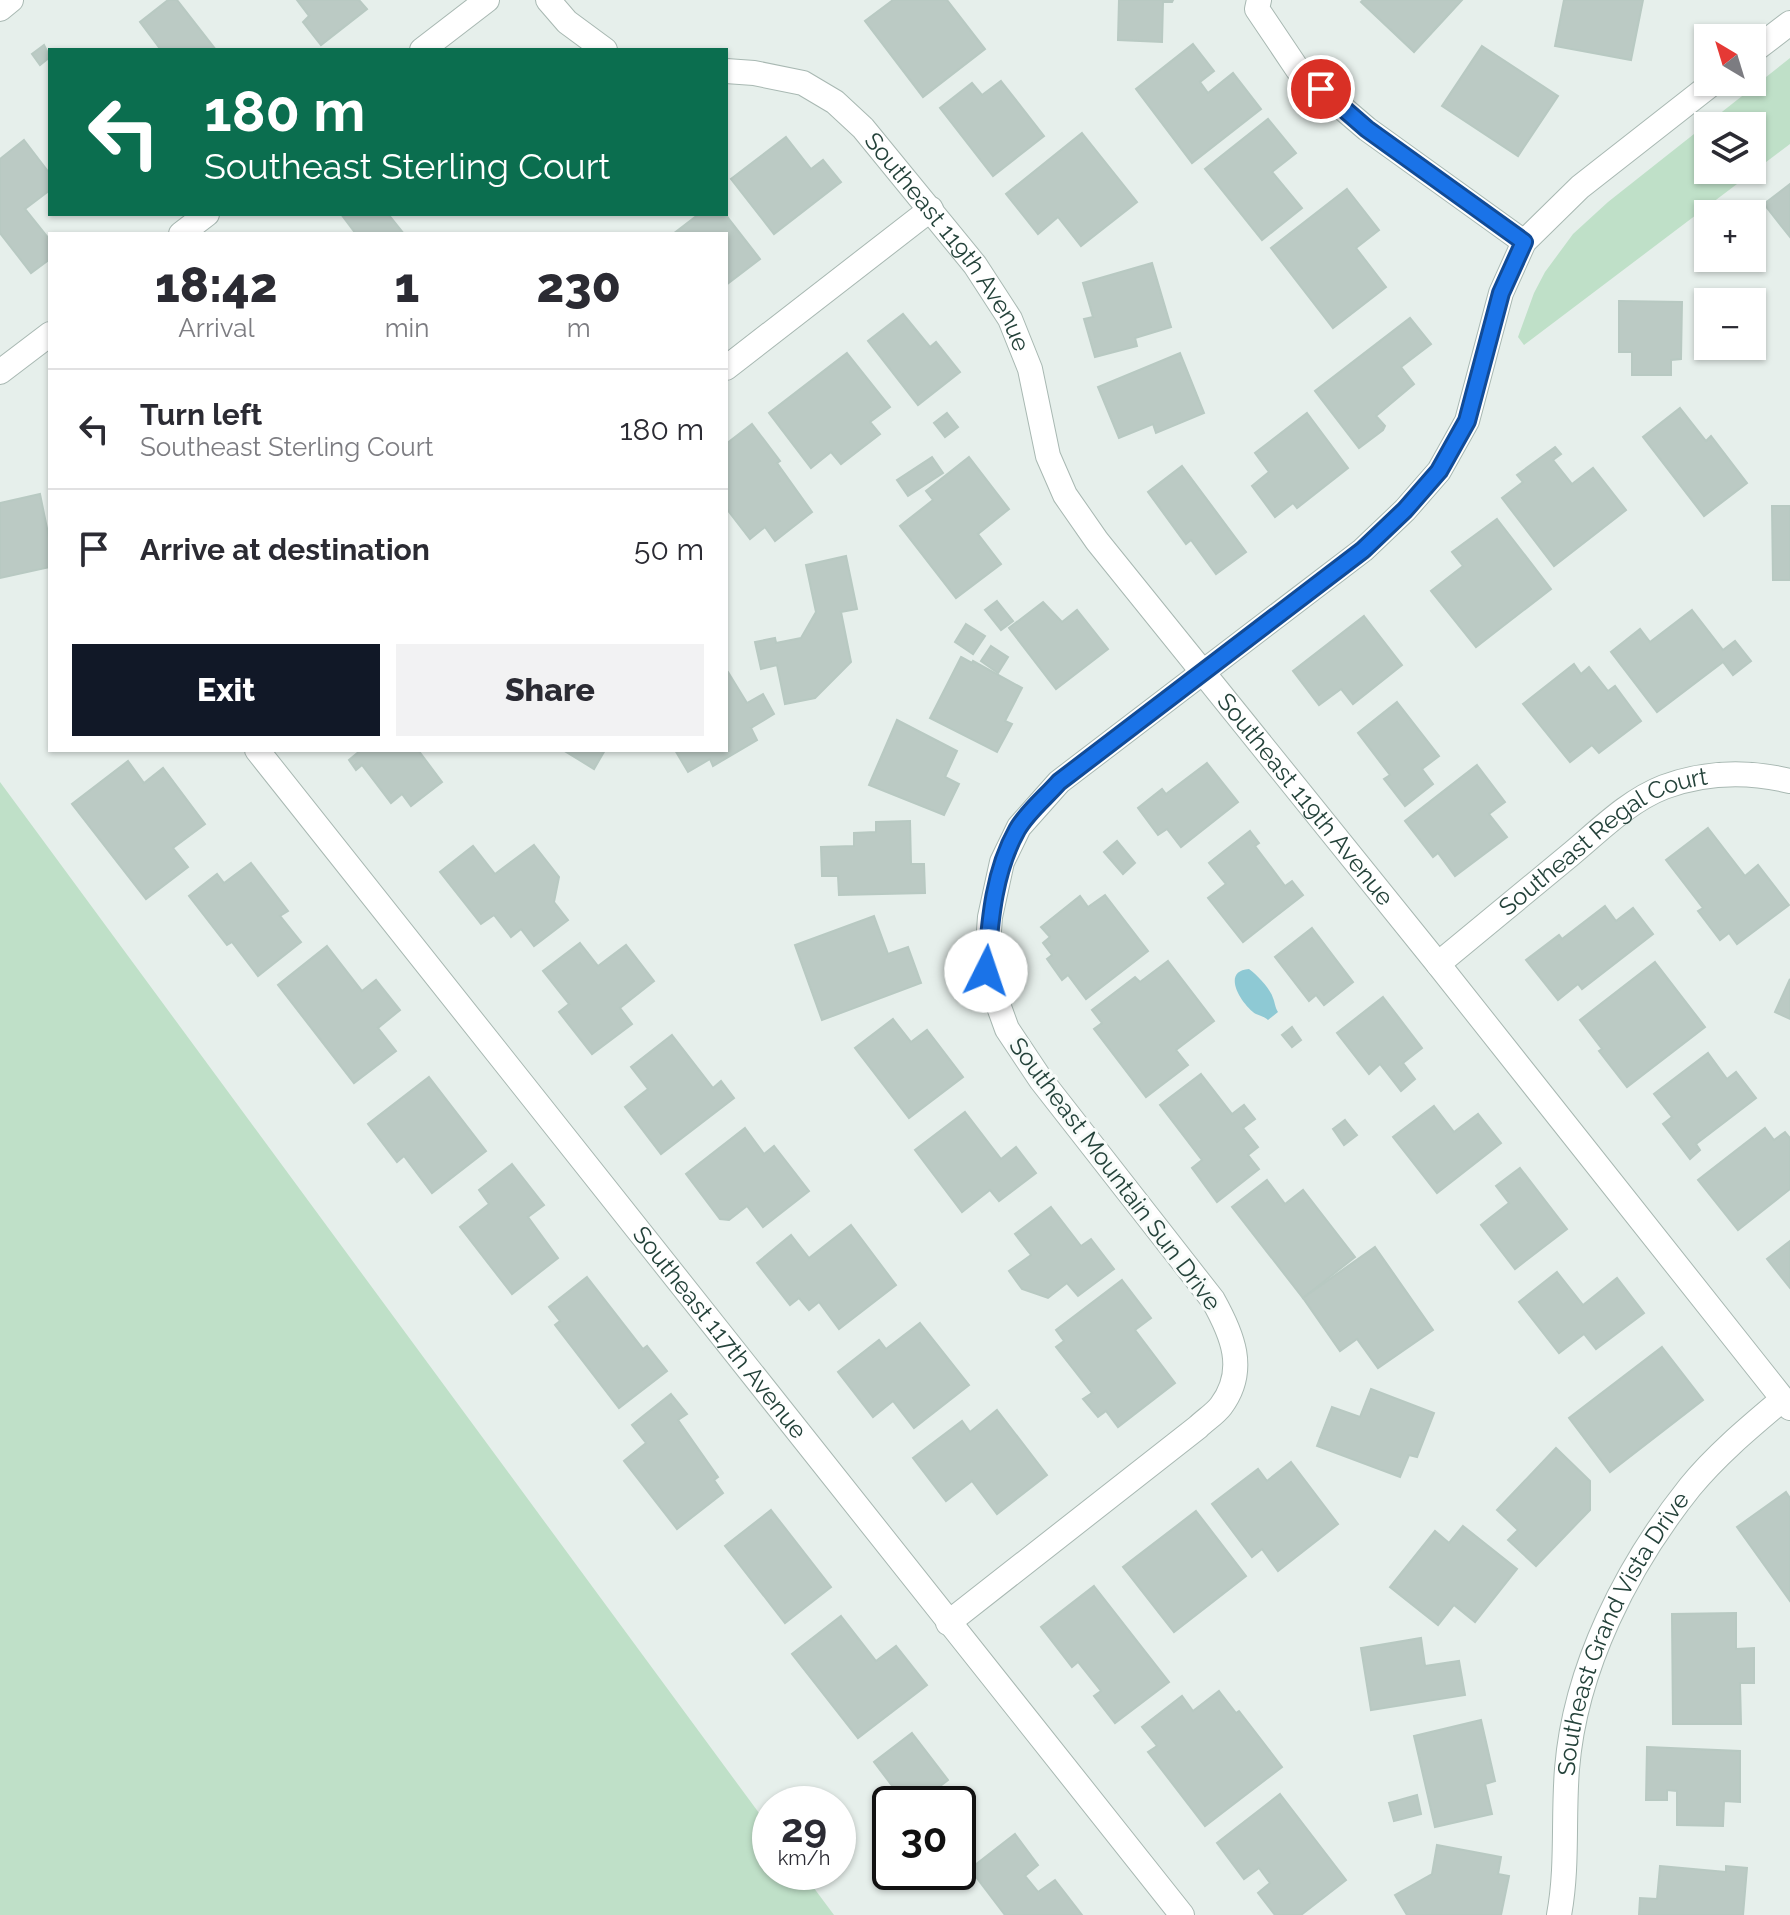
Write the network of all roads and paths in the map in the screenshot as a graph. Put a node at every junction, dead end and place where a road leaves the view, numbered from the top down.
1 (11, 0) edge
2 (487, 0) edge
3 (548, 0) edge
4 (1259, 0) edge
5 (0, 9) edge
6 (1790, 23) edge
7 (1766, 41) edge
8 (425, 48) edge
9 (602, 48) edge
10 (728, 71) edge
11 (1696, 96) edge
12 (931, 209) junction
13 (204, 216) edge
14 (184, 232) edge
15 (1524, 242) junction
16 (48, 336) edge
17 (728, 366) edge
18 (0, 372) edge
19 (1202, 672) junction
20 (259, 752) edge
21 (1790, 781) edge
22 (1438, 964) junction
23 (1786, 1403) edge
24 (948, 1623) junction
25 (1182, 1915) edge
26 (1559, 1915) edge

1 - 5 street
2 - 8 street
3 - 9 street
4 - 15 street
6 - 7 street
10 - 12 street, Southeast 119th Avenue
11 - 15 street, Southeast Mountain Sun Drive
12 - 17 street
12 - 19 street, Southeast 119th Avenue
13 - 14 street
15 - 19 street, Southeast Mountain Sun Drive
16 - 18 street
19 - 22 street, Southeast 119th Avenue
19 - 24 street, Southeast Mountain Sun Drive
20 - 24 street, Southeast 117th Avenue
21 - 22 street, Southeast Regal Court
22 - 23 street, Southeast 119th Avenue
23 - 26 street, Southeast Grand Vista Drive
24 - 25 street, Southeast 117th Avenue

